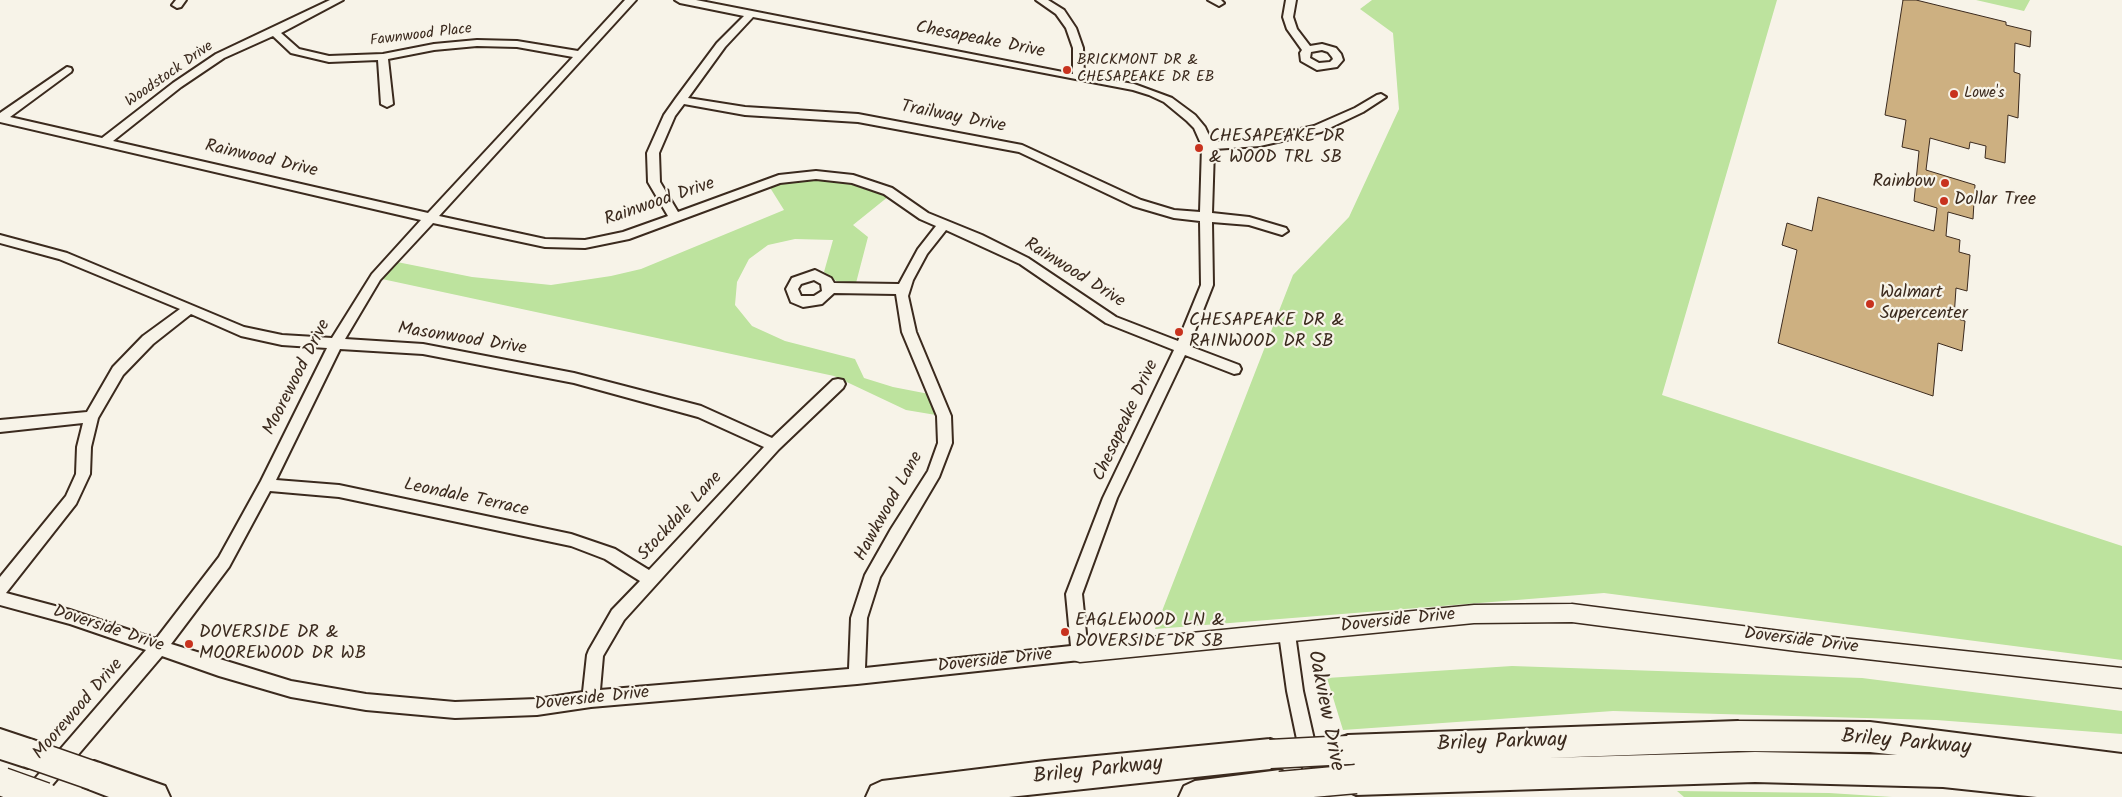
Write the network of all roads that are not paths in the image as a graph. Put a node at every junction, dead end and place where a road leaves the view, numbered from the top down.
1 (338, 0) edge
2 (631, 0) edge
3 (680, 0) edge
4 (1042, 0) edge
5 (1290, 0) edge
6 (751, 14) junction
7 (274, 32) junction
8 (1307, 50) dead end
9 (580, 55) junction
10 (383, 57) junction
11 (67, 70) dead end
12 (1079, 78) junction
13 (1381, 98) dead end
14 (680, 100) junction
15 (387, 104) dead end
16 (1, 118) edge
17 (104, 142) junction
18 (1208, 146) junction
19 (430, 218) junction
20 (675, 218) junction
21 (1206, 218) junction
22 (944, 224) junction
23 (1282, 231) dead end
24 (0, 239) edge
25 (829, 288) dead end
26 (904, 290) junction
27 (190, 308) junction
28 (336, 343) junction
29 (1181, 349) junction
30 (1234, 369) dead end
31 (838, 384) dead end
32 (91, 417) junction
33 (0, 426) edge
34 (774, 445) junction
35 (266, 485) junction
36 (650, 579) junction
37 (0, 589) edge
38 (0, 598) edge
39 (1287, 634) junction
40 (160, 646) junction
41 (1080, 653) junction
42 (857, 676) junction
43 (2122, 678) edge
44 (591, 699) junction
45 (1870, 737) junction
46 (14, 749) edge
47 (2122, 757) edge
48 (1755, 767) junction
49 (2122, 769) edge
50 (2, 782) edge
51 (2122, 790) edge
52 (30, 797) edge
53 (45, 797) edge
54 (154, 797) edge
55 (882, 797) edge
56 (1195, 797) edge
57 (1318, 797) edge
58 (2036, 797) edge

1 - 7 street, Woodstock Drive
2 - 9 street, Moorewood Drive
3 - 6 street, Chesapeake Drive
4 - 12 street
5 - 8 street
6 - 12 street, Chesapeake Drive
6 - 14 street
7 - 10 street, Fawnwood Place
7 - 17 street, Woodstock Drive
9 - 10 street, Fawnwood Place
9 - 19 street, Moorewood Drive
10 - 15 street
11 - 16 street
12 - 18 street, Chesapeake Drive
13 - 18 street
14 - 20 street
14 - 21 street, Trailway Drive
16 - 17 street, Rainwood Drive
17 - 19 street, Rainwood Drive
18 - 21 street, Chesapeake Drive
19 - 20 street, Rainwood Drive
19 - 28 street, Moorewood Drive
20 - 22 street, Rainwood Drive
21 - 23 street, Trailway Drive
21 - 29 street, Chesapeake Drive
22 - 26 street, Hawkwood Lane
22 - 29 street, Rainwood Drive
24 - 27 street, Masonwood Drive
25 - 26 street
26 - 42 street, Hawkwood Lane
27 - 28 street, Masonwood Drive
27 - 32 street
28 - 34 street, Masonwood Drive
28 - 35 street, Moorewood Drive
29 - 30 street, Rainwood Drive
29 - 41 street, Chesapeake Drive
31 - 34 street, Stockdale Lane
32 - 33 street
32 - 37 street
34 - 36 street, Stockdale Lane
35 - 36 street, Leondale Terrace
35 - 40 street, Moorewood Drive
36 - 44 street, Stockdale Lane
38 - 40 street, Doverside Drive
39 - 41 street, Doverside Drive
39 - 43 street, Doverside Drive
39 - 57 street, Oakview Drive
40 - 44 street, Doverside Drive
40 - 52 street, Moorewood Drive
41 - 42 street, Doverside Drive
42 - 44 street, Doverside Drive
45 - 47 highway
45 - 49 highway, Briley Parkway
45 - 55 highway, Briley Parkway, bridge
46 - 54 highway, bridge
48 - 51 highway, Briley Parkway
48 - 56 highway, Briley Parkway, bridge
48 - 58 highway
50 - 53 highway, bridge

